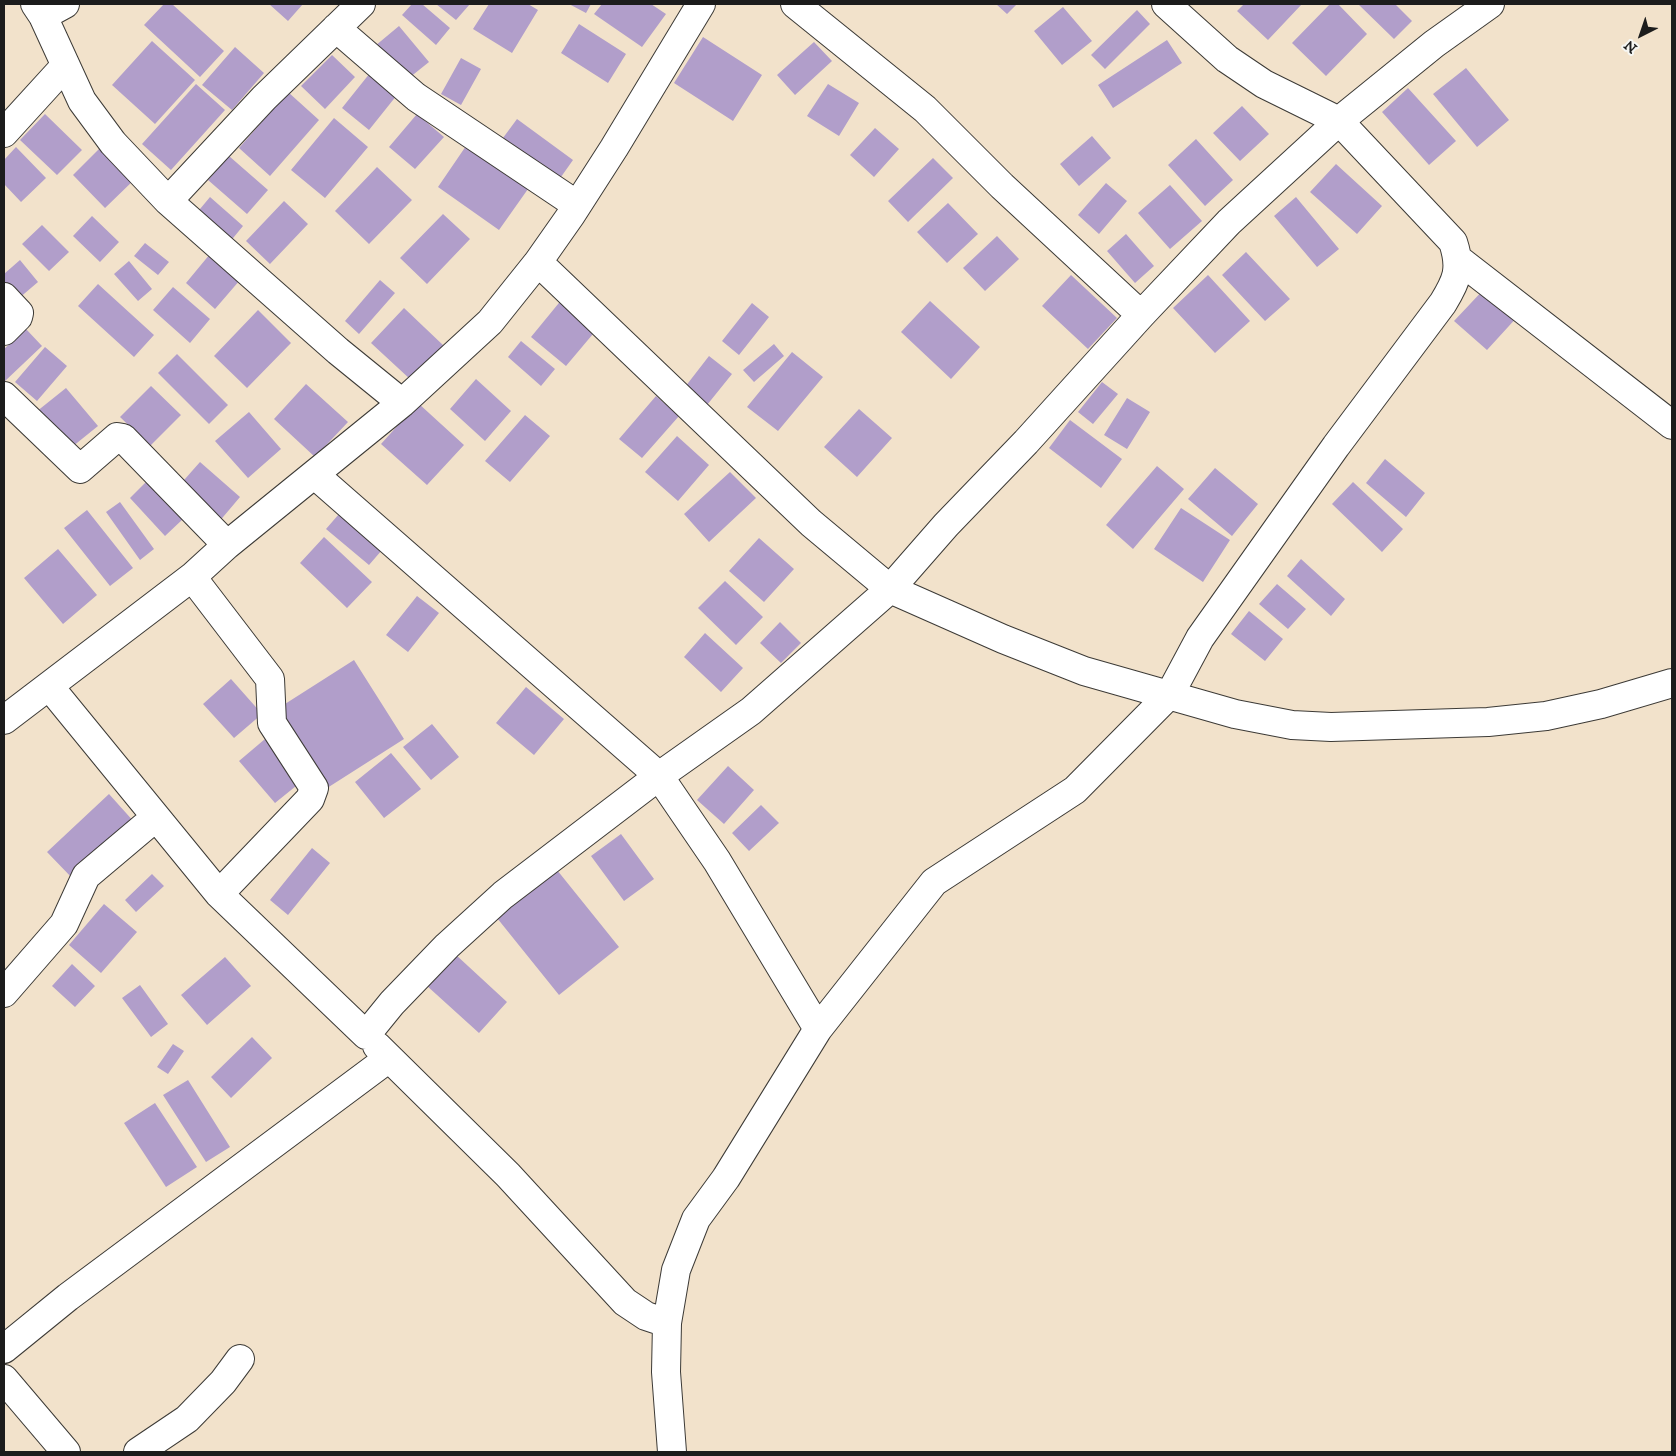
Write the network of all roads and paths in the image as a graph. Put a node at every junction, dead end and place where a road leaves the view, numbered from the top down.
1 (361, 4) edge
2 (701, 4) edge
3 (795, 4) edge
4 (1166, 4) edge
5 (1490, 4) edge
6 (47, 8) edge
7 (336, 28) junction
8 (65, 66) junction
9 (1339, 121) junction
10 (4, 133) edge
11 (168, 201) junction
12 (577, 205) junction
13 (1458, 259) junction
14 (538, 262) junction
15 (4, 297) edge
16 (1141, 315) junction
17 (4, 331) edge
18 (4, 396) edge
19 (402, 403) junction
20 (1672, 425) edge
21 (315, 475) junction
22 (227, 545) junction
23 (192, 577) junction
24 (890, 589) junction
25 (1672, 683) edge
26 (49, 686) junction
27 (1170, 694) junction
28 (4, 720) edge
29 (659, 776) junction
30 (156, 817) junction
31 (219, 894) junction
32 (4, 993) edge
33 (818, 1029) junction
34 (366, 1035) junction
35 (389, 1058) junction
36 (667, 1322) junction
37 (4, 1349) edge
38 (240, 1359) dead end
39 (4, 1379) edge
40 (66, 1452) edge
41 (138, 1452) edge
42 (672, 1452) edge

1 - 7 street
2 - 12 street
3 - 16 street
4 - 9 street
5 - 9 street
6 - 8 street
7 - 11 street
7 - 12 street
8 - 10 street
8 - 11 street
9 - 13 street
9 - 16 street
11 - 19 street
12 - 14 street
13 - 20 street
13 - 27 street
14 - 19 street
14 - 24 street
15 - 17 street
16 - 24 street
18 - 22 street
19 - 21 street
21 - 22 street
21 - 29 street
22 - 23 street
23 - 26 street
23 - 31 street
24 - 27 street
24 - 29 street
25 - 27 street
26 - 28 street
26 - 30 street
27 - 33 street
29 - 33 street
29 - 34 street
30 - 31 street
30 - 32 street
31 - 34 street
33 - 36 street
34 - 35 street
35 - 36 street
35 - 37 street
36 - 42 street
38 - 41 street
39 - 40 street

